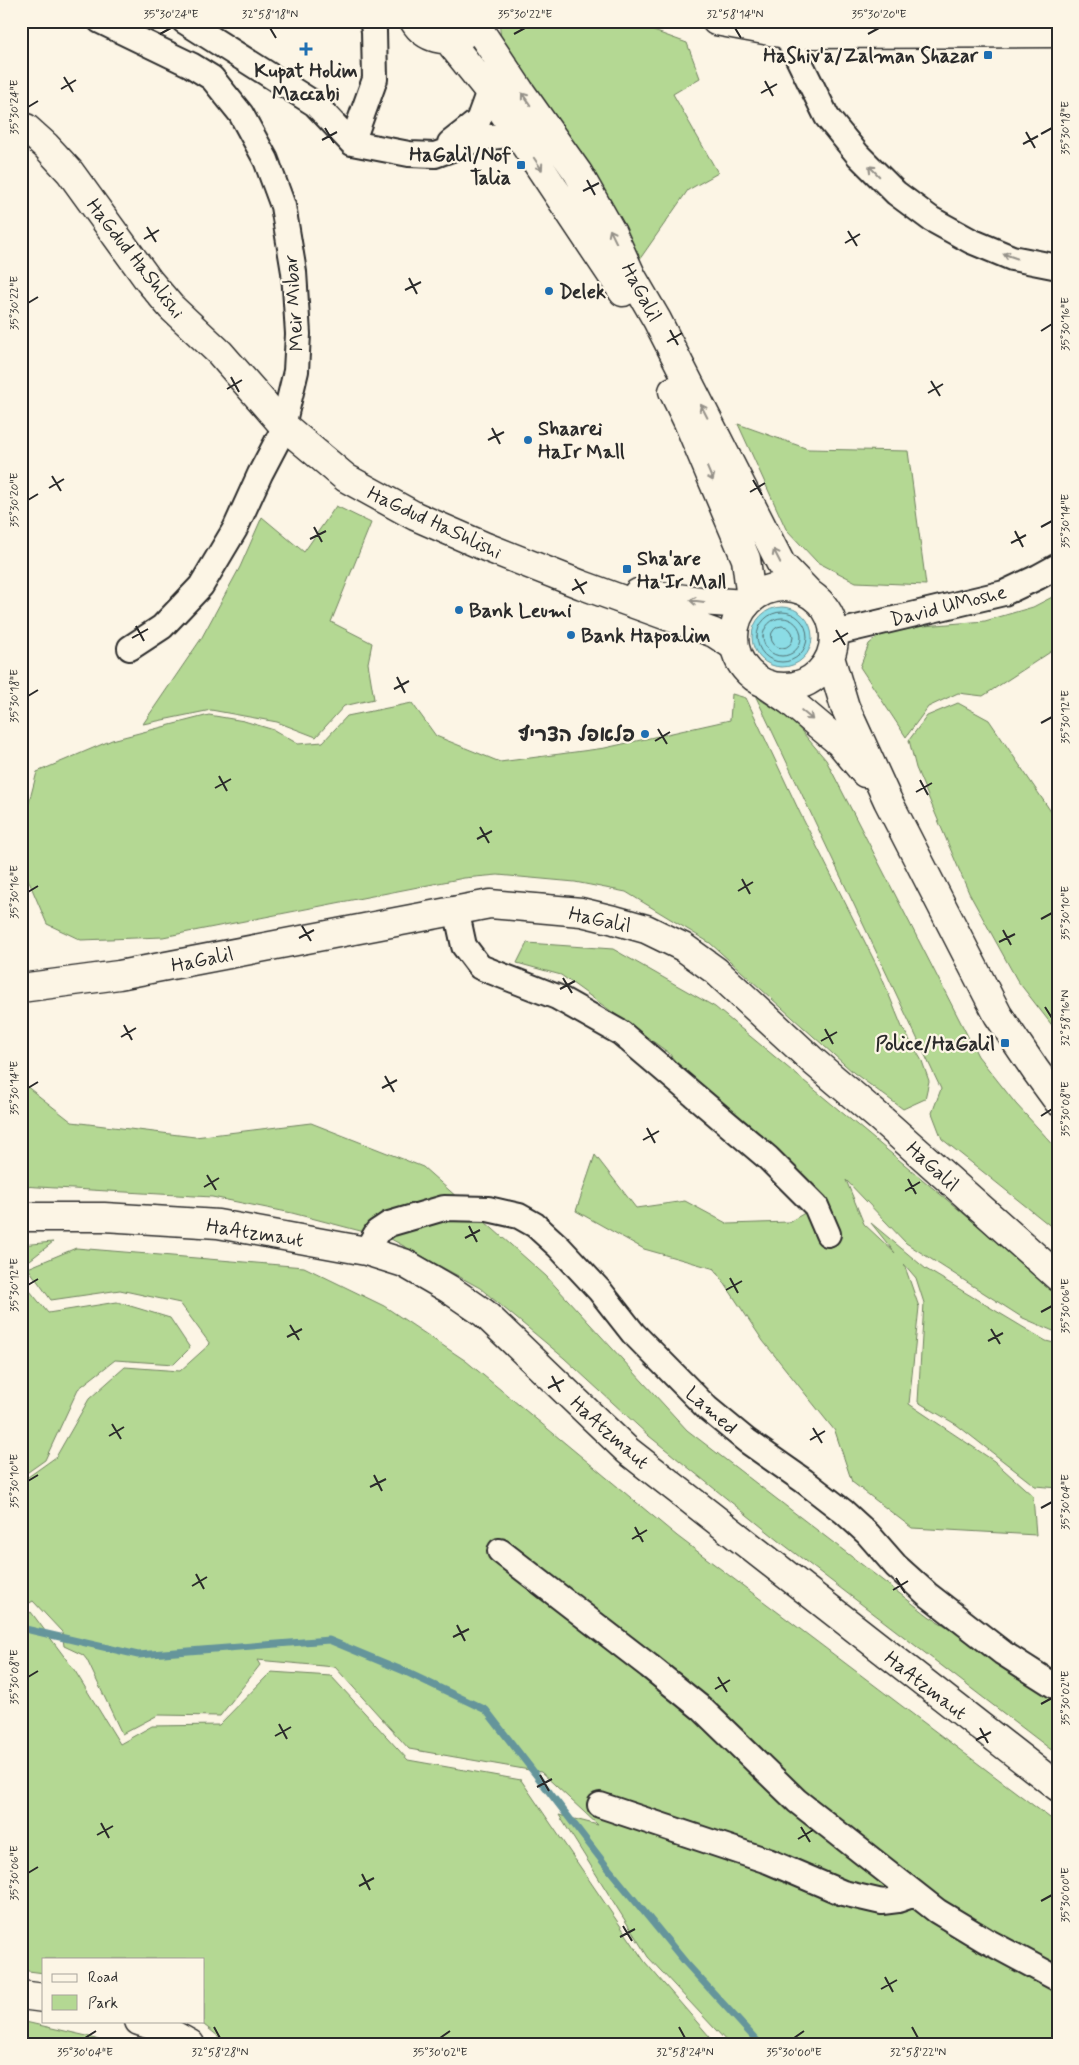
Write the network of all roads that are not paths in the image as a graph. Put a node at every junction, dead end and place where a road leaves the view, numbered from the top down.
1 (100, 21) edge
2 (184, 21) edge
3 (372, 21) edge
4 (414, 21) edge
5 (716, 21) edge
6 (477, 23) edge
7 (1058, 33) edge
8 (786, 34) junction
9 (448, 40) junction
10 (489, 91) junction
11 (21, 127) edge
12 (518, 134) junction
13 (352, 143) junction
14 (435, 155) junction
15 (1058, 267) edge
16 (284, 425) junction
17 (1058, 566) edge
18 (582, 585) junction
19 (809, 593) junction
20 (748, 602) junction
21 (832, 645) junction
22 (734, 646) junction
23 (130, 648) dead end
24 (768, 686) junction
25 (888, 801) junction
26 (456, 909) junction
27 (21, 988) edge
28 (1058, 1101) edge
29 (21, 1217) edge
30 (104, 1217) junction
31 (21, 1227) edge
32 (828, 1234) dead end
33 (366, 1251) junction
34 (1058, 1278) edge
35 (500, 1551) dead end
36 (1058, 1688) edge
37 (1058, 1787) edge
38 (600, 1804) dead end
39 (915, 1894) junction
40 (1058, 1979) edge
41 (21, 1995) edge
42 (42, 1998) edge
43 (142, 2022) edge
44 (190, 2044) edge

1 - 16 street, Meir Mibar
2 - 13 street
3 - 13 street
4 - 9 main road
5 - 8 main road
6 - 9 main road
19 -> 6 main road, HaGalil
7 - 8 main road
15 -> 8 street
9 - 10 main road, HaGalil
10 - 12 main road, HaGalil
10 - 14 street
11 - 16 main road, HaGdud HaShlishi
12 - 14 street
12 -> 20 main road, HaGalil
13 - 14 street
16 - 18 main road, HaGdud HaShlishi
16 - 23 street, Meir Mibar
17 - 21 street, David UMoshe
20 -> 18 main road, HaGdud HaShlishi
18 - 22 main road, HaGdud HaShlishi
19 - 20 main road
19 - 21 main road
20 - 22 main road
21 - 24 main road
21 - 25 main road
22 - 24 main road
24 -> 25 main road
25 - 28 main road
26 - 27 main road, HaGalil
26 - 32 street
26 - 34 main road, HaGalil
29 - 30 main road, HaAtzmaut
30 - 31 main road, HaAtzmaut
30 - 33 main road, HaAtzmaut
33 - 36 street, Lamed
33 - 37 main road, HaAtzmaut
35 - 39 street
38 - 39 street
39 - 40 street
41 - 42 main road
43 - 44 main road

